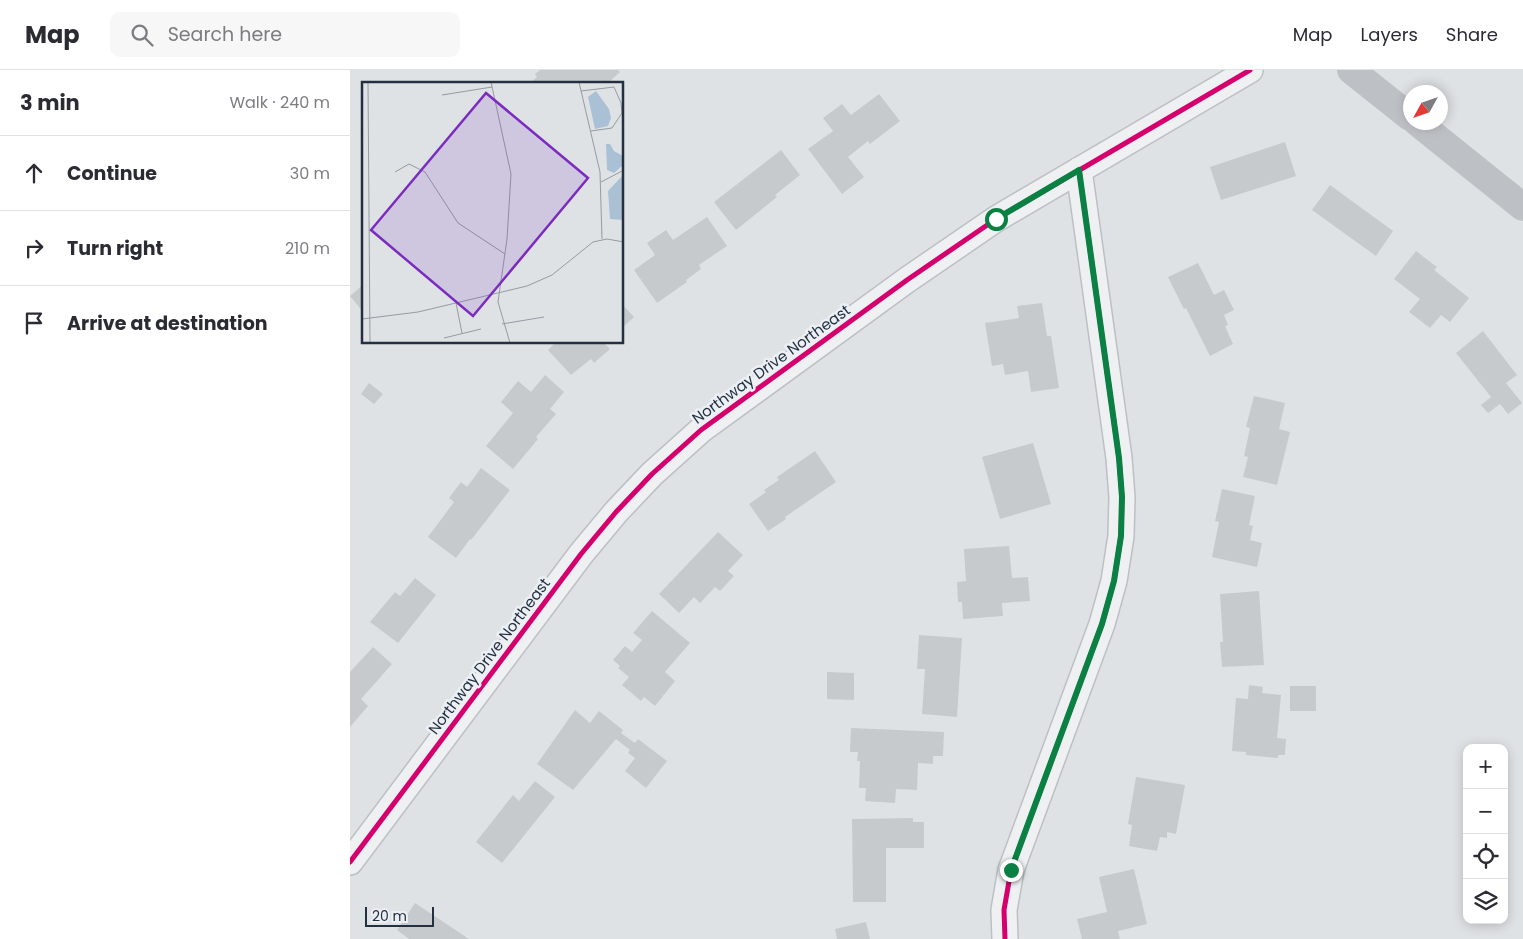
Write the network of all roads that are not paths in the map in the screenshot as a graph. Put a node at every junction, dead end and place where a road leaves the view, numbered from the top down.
1 (1250, 70) edge
2 (1351, 70) edge
3 (1403, 111) edge
4 (1427, 130) edge
5 (1079, 170) junction
6 (1523, 207) edge
7 (350, 862) edge
8 (1005, 939) edge

1 - 5 street, Northway Drive Northeast
2 - 3 street
4 - 6 street
5 - 7 street, Northway Drive Northeast
5 - 8 street

